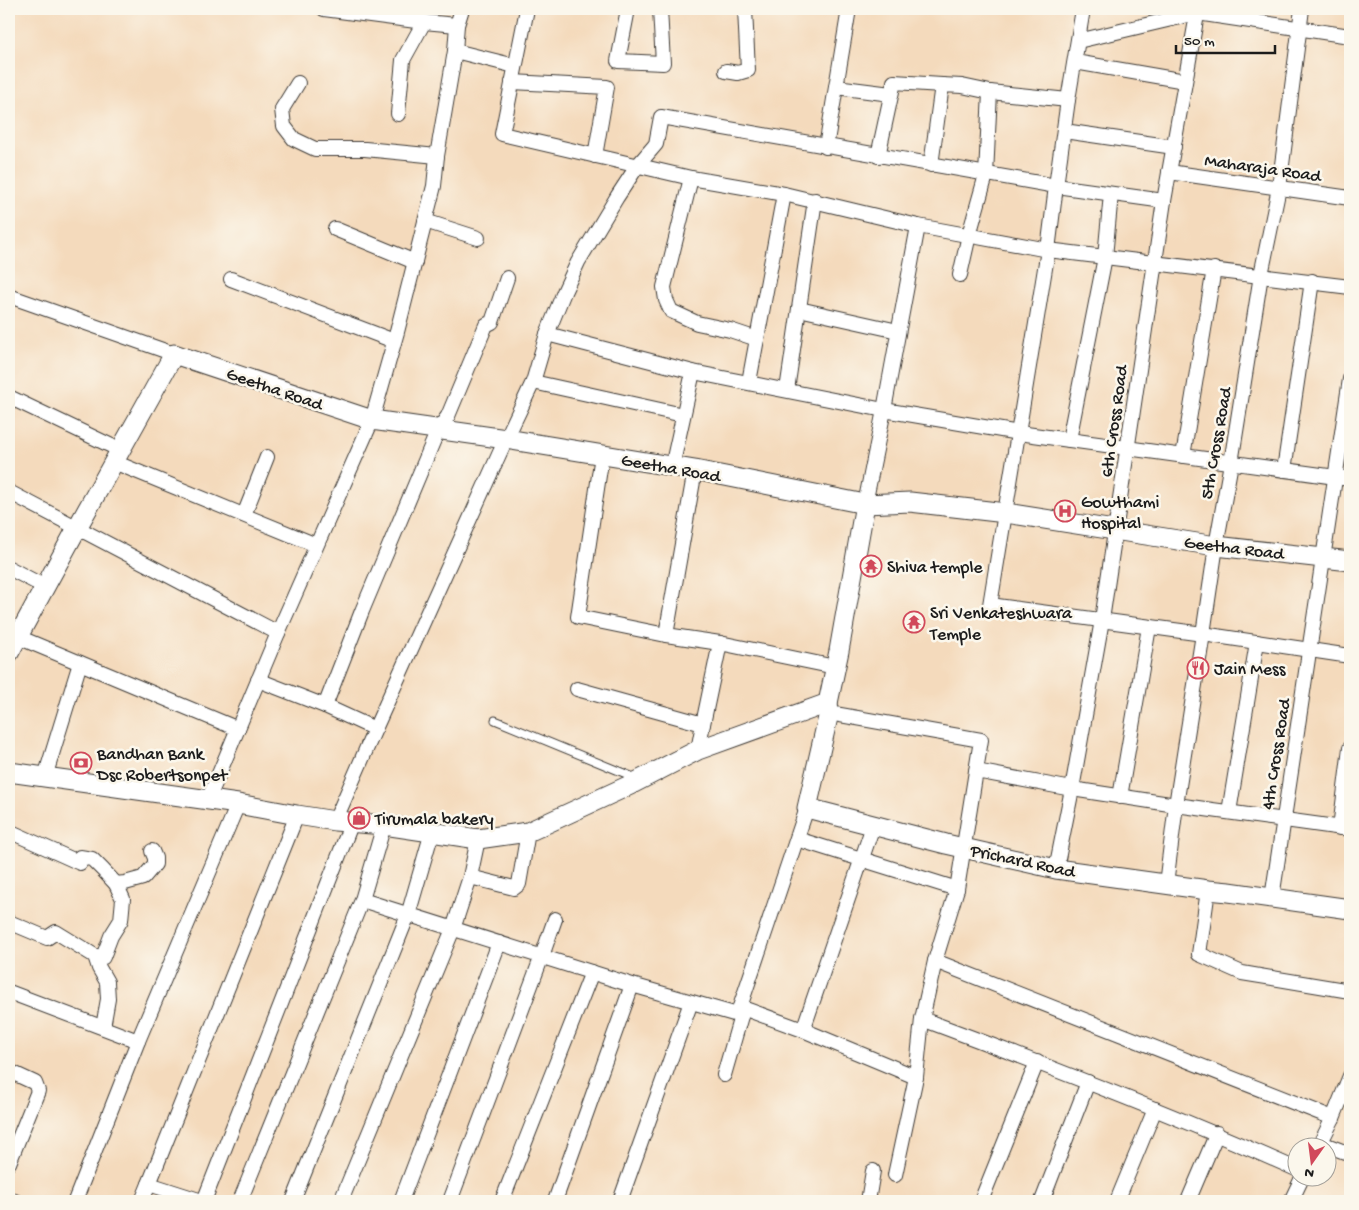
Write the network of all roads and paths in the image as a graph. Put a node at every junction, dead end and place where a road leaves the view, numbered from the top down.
1 (324, 9) edge
2 (462, 9) edge
3 (527, 9) edge
4 (628, 9) edge
5 (660, 9) edge
6 (745, 9) edge
7 (849, 9) edge
8 (1083, 9) edge
9 (1302, 9) edge
10 (1197, 11) edge
11 (424, 22) junction
12 (457, 25) junction
13 (1299, 29) junction
14 (1350, 36) edge
15 (1078, 41) junction
16 (455, 51) junction
17 (1074, 62) junction
18 (515, 66) junction
19 (726, 71) dead end
20 (1185, 81) junction
21 (512, 82) junction
22 (298, 83) dead end
23 (942, 85) junction
24 (836, 87) junction
25 (990, 92) junction
26 (891, 94) junction
27 (1068, 100) junction
28 (398, 114) dead end
29 (1064, 131) junction
30 (826, 146) junction
31 (1174, 146) junction
32 (437, 156) junction
33 (595, 156) junction
34 (878, 156) junction
35 (638, 165) junction
36 (931, 165) junction
37 (1169, 172) junction
38 (986, 175) junction
39 (691, 178) junction
40 (1056, 186) junction
41 (1279, 188) junction
42 (784, 194) junction
43 (1111, 194) junction
44 (1350, 198) edge
45 (816, 200) junction
46 (1164, 202) junction
47 (426, 221) junction
48 (918, 226) junction
49 (335, 229) dead end
50 (969, 235) junction
51 (478, 238) dead end
52 (1048, 250) junction
53 (1105, 257) junction
54 (415, 262) junction
55 (1155, 263) junction
56 (1214, 269) junction
57 (960, 275) dead end
58 (1261, 275) junction
59 (508, 278) dead end
60 (231, 279) dead end
61 (1312, 282) junction
62 (1350, 286) edge
63 (9, 296) edge
64 (800, 308) junction
65 (898, 331) junction
66 (547, 334) junction
67 (757, 339) junction
68 (394, 341) junction
69 (174, 354) junction
70 (693, 372) junction
71 (1350, 379) edge
72 (534, 382) junction
73 (749, 382) junction
74 (787, 390) junction
75 (9, 397) edge
76 (884, 410) junction
77 (684, 415) junction
78 (372, 420) junction
79 (438, 430) junction
80 (1019, 433) junction
81 (506, 439) junction
82 (1070, 440) junction
83 (1128, 448) junction
84 (602, 455) junction
85 (117, 456) junction
86 (1183, 456) junction
87 (267, 457) dead end
88 (1232, 463) junction
89 (672, 467) junction
90 (695, 470) junction
91 (1284, 470) junction
92 (1336, 476) junction
93 (1350, 479) edge
94 (9, 492) edge
95 (864, 504) junction
96 (1006, 513) junction
97 (244, 515) junction
98 (77, 528) junction
99 (1115, 530) junction
100 (316, 545) junction
101 (1216, 546) junction
102 (1323, 557) junction
103 (1350, 561) edge
104 (9, 568) edge
105 (45, 587) junction
106 (1102, 620) junction
107 (1149, 627) junction
108 (278, 633) junction
109 (666, 634) junction
110 (1203, 634) junction
111 (1257, 642) junction
112 (720, 643) junction
113 (13, 645) edge
114 (1309, 651) junction
115 (1350, 656) edge
116 (80, 663) junction
117 (836, 667) junction
118 (258, 680) junction
119 (577, 689) dead end
120 (325, 706) junction
121 (828, 708) junction
122 (495, 720) dead end
123 (703, 724) junction
124 (238, 729) junction
125 (374, 730) junction
126 (1350, 748) edge
127 (698, 750) junction
128 (976, 771) junction
129 (9, 772) edge
130 (45, 777) junction
131 (640, 779) junction
132 (1072, 789) junction
133 (1120, 797) junction
134 (208, 800) junction
135 (238, 804) junction
136 (1176, 805) junction
137 (807, 808) junction
138 (1229, 812) junction
139 (297, 815) junction
140 (1284, 820) junction
141 (343, 822) junction
142 (384, 825) junction
143 (873, 826) junction
144 (1345, 828) edge
145 (9, 832) edge
146 (432, 832) junction
147 (528, 832) junction
148 (478, 839) junction
149 (797, 839) junction
150 (964, 848) junction
151 (152, 851) dead end
152 (861, 859) junction
153 (1056, 868) junction
154 (470, 877) junction
155 (116, 884) junction
156 (1166, 884) junction
157 (957, 890) junction
158 (1208, 890) junction
159 (1272, 898) junction
160 (362, 900) junction
161 (1350, 908) edge
162 (408, 915) junction
163 (554, 919) dead end
164 (9, 922) edge
165 (453, 929) junction
166 (499, 943) junction
167 (95, 956) junction
168 (542, 956) junction
169 (936, 961) junction
170 (592, 972) junction
171 (632, 985) junction
172 (1350, 991) edge
173 (9, 992) edge
174 (691, 1002) junction
175 (740, 1012) junction
176 (922, 1019) junction
177 (103, 1027) junction
178 (802, 1030) junction
179 (138, 1041) junction
180 (1037, 1062) junction
181 (9, 1071) edge
182 (724, 1075) dead end
183 (1350, 1076) edge
184 (916, 1077) junction
185 (1088, 1082) junction
186 (1155, 1109) junction
187 (1334, 1118) junction
188 (1216, 1134) junction
189 (1324, 1138) edge
190 (1336, 1150) edge
191 (1350, 1154) edge
192 (9, 1163) edge
193 (1286, 1165) edge
194 (874, 1171) dead end
195 (895, 1175) dead end
196 (149, 1184) junction
197 (1297, 1188) edge
198 (9, 1199) edge
199 (15, 1201) edge
200 (75, 1201) edge
201 (142, 1201) edge
202 (203, 1201) edge
203 (240, 1201) edge
204 (292, 1201) edge
205 (341, 1201) edge
206 (401, 1201) edge
207 (450, 1201) edge
208 (502, 1201) edge
209 (555, 1201) edge
210 (620, 1201) edge
211 (868, 1201) edge
212 (981, 1201) edge
213 (1042, 1201) edge
214 (1117, 1201) edge
215 (1188, 1201) edge
216 (1291, 1201) edge

1 - 11 street
2 - 12 street
3 - 18 street
4 - 5 street
6 - 19 street
7 - 24 street
8 - 15 street
9 - 13 street, 5th Cross Road
10 - 13 street
10 - 15 street
10 - 20 street, 6th Cross Road
11 - 12 street
11 - 28 street
12 - 16 street
13 - 14 street
13 - 41 street, 5th Cross Road
15 - 17 street
16 - 18 street
16 - 32 street
17 - 20 street
17 - 27 street
18 - 21 street
20 - 31 street, 6th Cross Road
21 - 33 street
21 - 33 street
22 - 32 street
23 - 25 street
23 - 26 street
23 - 36 street
24 - 26 street
24 - 30 street
25 - 27 street
25 - 38 street
26 - 34 street
27 - 29 street
29 - 31 street
29 - 40 street
30 - 34 street
30 - 35 street
31 - 37 street, 6th Cross Road
32 - 47 street
33 - 35 street
34 - 36 street
35 - 39 street
35 - 66 street
36 - 38 street
37 - 41 street, Maharaja Road
37 - 46 street, 6th Cross Road
38 - 40 street
38 - 50 street
39 - 42 street
39 - 67 street
40 - 43 street
40 - 52 street
41 - 44 street, Maharaja Road
41 - 58 street, 5th Cross Road
42 - 45 street
42 - 67 street
43 - 46 street
43 - 53 street
45 - 48 street
45 - 64 street
46 - 55 street, 6th Cross Road
47 - 51 street
47 - 54 street
48 - 50 street
48 - 65 street
49 - 54 street
50 - 52 street
50 - 57 street
52 - 53 street
52 - 80 street
53 - 55 street
53 - 82 street
54 - 68 street
55 - 56 street
55 - 83 street, 6th Cross Road
56 - 58 street
56 - 86 street
58 - 61 street
58 - 88 street, 5th Cross Road
59 - 79 street
60 - 68 street
61 - 62 street
61 - 91 street
63 - 69 street, Geetha Road
64 - 65 street
64 - 74 street
65 - 76 street
66 - 70 street
66 - 72 street
67 - 73 street
68 - 78 street
69 - 78 street, Geetha Road
69 - 85 street
70 - 73 street
70 - 77 street
71 - 92 street, 4th Cross Road
72 - 77 street
72 - 81 street
73 - 74 street
74 - 76 street
75 - 85 street
76 - 80 street
76 - 95 street
77 - 89 street
78 - 79 street, Geetha Road
78 - 100 street
79 - 81 street, Geetha Road
79 - 120 street
80 - 82 street
80 - 96 street
81 - 84 street, Geetha Road
81 - 125 street
82 - 83 street
83 - 86 street
83 - 99 street, 6th Cross Road
84 - 89 street, Geetha Road
84 - 109 street
85 - 97 street
85 - 98 street
86 - 88 street
87 - 97 street
88 - 91 street
88 - 101 street, 5th Cross Road
89 - 90 street, Geetha Road
90 - 95 street, Geetha Road
90 - 109 street
91 - 92 street
92 - 93 street
92 - 102 street, 4th Cross Road
94 - 98 street
95 - 96 street, Geetha Road
95 - 117 street
96 - 99 street, Geetha Road
96 - 106 street
97 - 100 street
98 - 105 street
98 - 108 street
99 - 101 street, Geetha Road
99 - 106 street, 6th Cross Road
100 - 108 street
101 - 102 street, Geetha Road
101 - 110 street, 5th Cross Road
102 - 103 street, Geetha Road
102 - 114 street, 4th Cross Road
104 - 105 street
105 - 113 street
106 - 107 street
106 - 132 street, 6th Cross Road
107 - 110 street
107 - 133 street
108 - 118 street
109 - 112 street
110 - 111 street
110 - 136 street, 5th Cross Road
111 - 114 street
111 - 138 street
112 - 117 street
112 - 123 street
113 - 116 street
114 - 115 street
114 - 140 street, 4th Cross Road
116 - 124 street
116 - 130 street
117 - 121 street
118 - 120 street
118 - 124 street
119 - 123 street
120 - 125 street
121 - 127 street
121 - 128 street
121 - 137 street
122 - 131 lane
123 - 127 street
124 - 134 street
125 - 141 street
126 - 144 street
127 - 131 street
128 - 132 street
128 - 150 street
129 - 130 street
130 - 134 street
131 - 147 street
132 - 133 street
132 - 153 street, 6th Cross Road
133 - 136 street
134 - 135 street
135 - 139 street
135 - 179 street
136 - 138 street
136 - 156 street, 5th Cross Road
137 - 143 street, Prichard Road
137 - 149 street
138 - 140 street
139 - 141 street
139 - 196 street
140 - 144 street
140 - 159 street, 4th Cross Road
141 - 142 street
141 - 202 street
142 - 146 street
142 - 160 street
143 - 150 street, Prichard Road
143 - 152 street
145 - 155 street
146 - 148 street
146 - 162 street
147 - 148 street
147 - 154 street
148 - 154 street
149 - 152 street
149 - 175 street
150 - 153 street, Prichard Road
150 - 157 street
151 - 155 street
152 - 157 street
152 - 178 street
153 - 156 street, Prichard Road
154 - 165 street
155 - 167 street
156 - 158 street, Prichard Road
157 - 169 street
158 - 159 street, Prichard Road
158 - 172 street
159 - 161 street, Prichard Road
160 - 162 street
160 - 203 street
162 - 165 street
162 - 204 street
163 - 168 street
164 - 167 street
165 - 166 street
165 - 205 street
166 - 168 street
166 - 206 street
167 - 177 street
168 - 170 street
168 - 207 street
169 - 176 street
169 - 187 street
170 - 171 street
170 - 208 street
171 - 174 street
171 - 209 street
173 - 177 street
174 - 175 street
174 - 210 street
175 - 178 street
175 - 182 street
176 - 180 street
176 - 184 street
177 - 179 street
178 - 184 street
179 - 200 street
180 - 185 street
180 - 212 street
181 - 192 street
183 - 187 street
184 - 195 street
185 - 186 street
185 - 213 street
186 - 188 street
186 - 214 street
187 - 189 street
188 - 193 street
188 - 215 street
190 - 191 street
194 - 211 street
196 - 201 street
196 - 202 street
197 - 216 street
198 - 199 street

